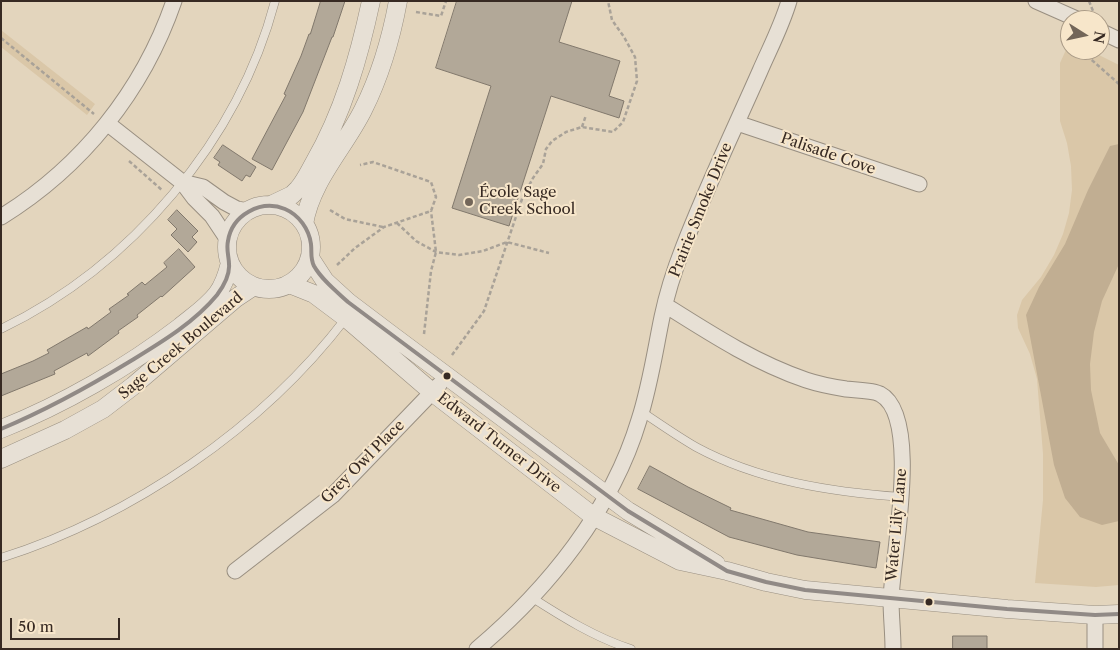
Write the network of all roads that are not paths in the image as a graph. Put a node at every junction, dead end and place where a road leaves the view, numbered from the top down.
1 (174, 1) edge
2 (275, 1) edge
3 (371, 1) edge
4 (398, 1) edge
5 (789, 1) edge
6 (1036, 1) edge
7 (1060, 12) edge
8 (107, 123) junction
9 (737, 123) junction
10 (182, 182) junction
11 (919, 184) dead end
12 (271, 205) junction
13 (248, 211) junction
14 (1, 217) edge
15 (304, 224) junction
16 (228, 240) junction
17 (310, 258) junction
18 (230, 263) junction
19 (289, 284) junction
20 (254, 286) junction
21 (665, 305) junction
22 (351, 313) junction
23 (1, 329) edge
24 (436, 388) junction
25 (642, 412) junction
26 (1, 429) edge
27 (1, 459) edge
28 (902, 497) junction
29 (599, 507) junction
30 (1, 558) edge
31 (235, 571) dead end
32 (727, 571) junction
33 (531, 597) junction
34 (891, 599) junction
35 (1119, 614) edge
36 (1095, 615) junction
37 (477, 649) edge
38 (631, 649) edge
39 (893, 649) edge
40 (1095, 649) edge

1 - 8 street
2 - 10 lane
3 - 12 street
4 - 15 street
5 - 9 street, Prairie Smoke Drive
6 - 7 street
8 - 10 street
8 - 14 street
9 - 11 street, Palisade Cove
9 - 21 street, Prairie Smoke Drive
10 - 13 street
10 - 16 street
10 - 23 lane
12 - 13 street
12 - 15 street
13 - 16 street
15 - 17 street
16 - 18 street
17 - 19 street
17 - 22 street, Edward Turner Drive
18 - 20 street
18 - 26 street, Sage Creek Boulevard
19 - 20 street
19 - 22 street, Edward Turner Drive
20 - 27 street, Sage Creek Boulevard
21 - 25 street, Prairie Smoke Drive
21 - 28 street, Water Lily Lane
22 - 24 street, Edward Turner Drive
22 - 29 street, Edward Turner Drive
22 - 30 lane
24 - 29 street, Edward Turner Drive
24 - 31 street, Grey Owl Place
25 - 28 lane
25 - 29 street, Prairie Smoke Drive
28 - 34 street, Water Lily Lane
29 - 32 street, Edward Turner Drive
29 - 32 street, Edward Turner Drive
29 - 33 street, Prairie Smoke Drive
32 - 34 street, Edward Turner Drive
33 - 37 street, Prairie Smoke Drive
33 - 38 lane
34 - 36 street, Edward Turner Drive
34 - 39 street, Water Lily Lane
35 - 36 street, Edward Turner Drive
36 - 40 street

